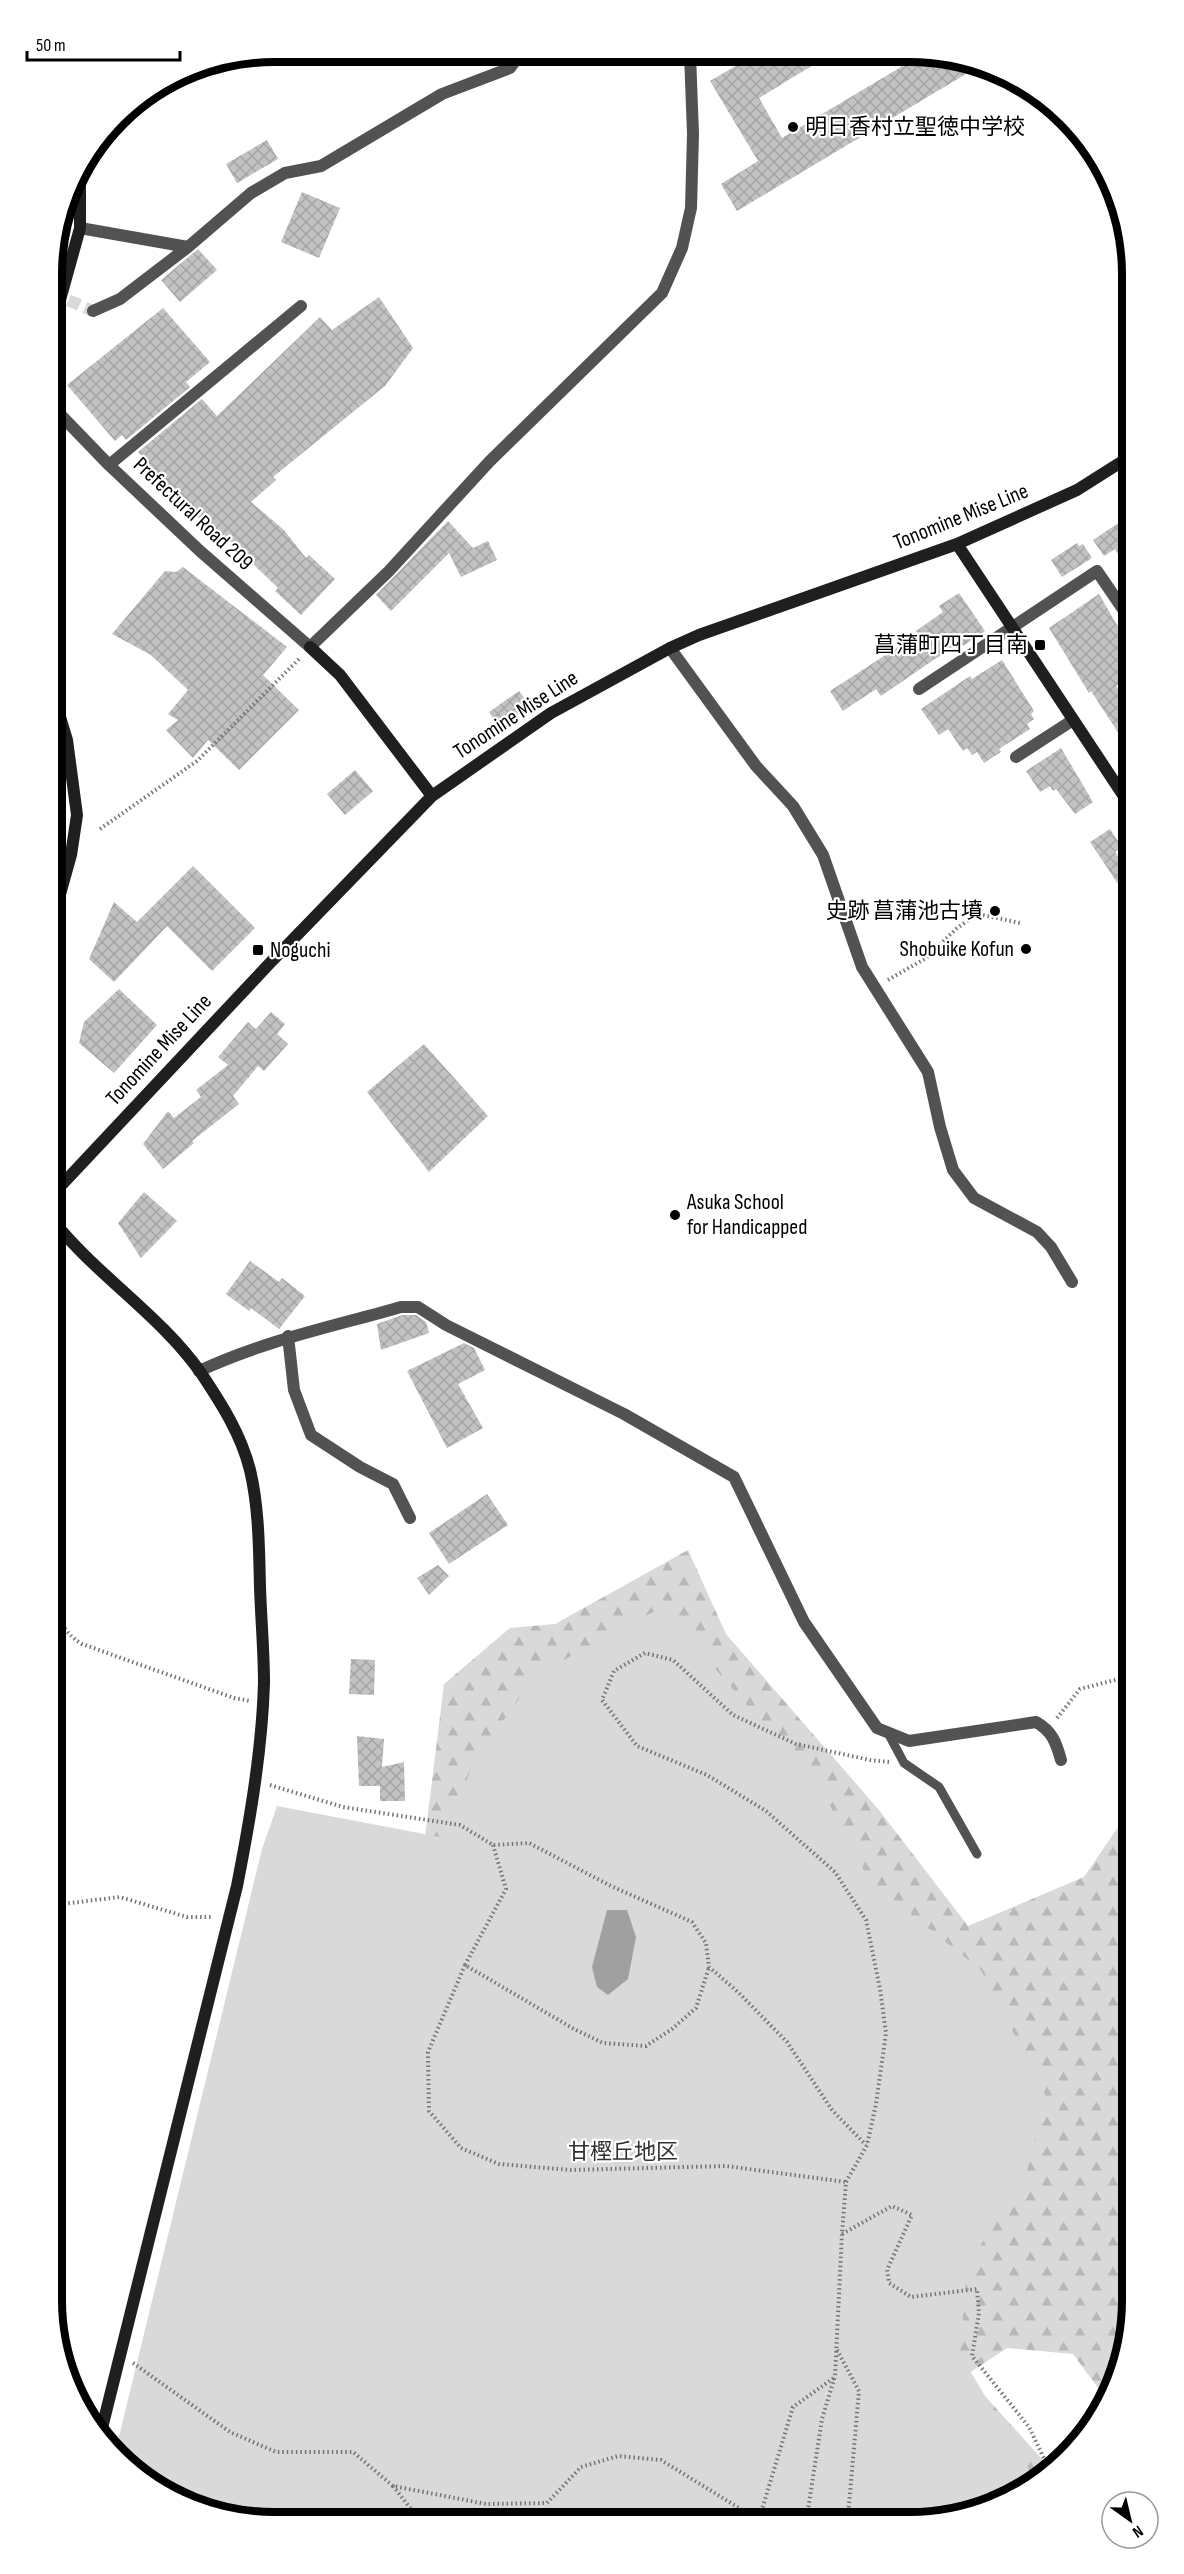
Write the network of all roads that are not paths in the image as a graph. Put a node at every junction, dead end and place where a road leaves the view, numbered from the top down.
1 (514, 62) edge
2 (690, 62) edge
3 (80, 187) edge
4 (80, 228) junction
5 (188, 247) junction
6 (62, 293) edge
7 (301, 306) dead end
8 (93, 311) dead end
9 (62, 416) edge
10 (1122, 462) edge
11 (109, 465) junction
12 (957, 544) junction
13 (1122, 608) edge
14 (1012, 628) junction
15 (310, 647) junction
16 (670, 648) junction
17 (919, 689) dead end
18 (1073, 720) junction
19 (62, 724) edge
20 (1016, 757) dead end
21 (1122, 794) edge
22 (432, 796) junction
23 (62, 887) edge
24 (62, 1185) edge
25 (62, 1232) edge
26 (1072, 1282) dead end
27 (288, 1336) junction
28 (200, 1371) junction
29 (410, 1518) dead end
30 (888, 1733) junction
31 (1061, 1760) dead end
32 (977, 1854) dead end
33 (103, 2426) edge

1 - 5 street
2 - 15 street
3 - 4 street
4 - 5 street
4 - 6 street
5 - 8 street
7 - 11 street
9 - 11 street, Prefectural Road 209
10 - 12 street, Tonomine Mise Line
11 - 15 street, Prefectural Road 209
12 - 14 street
12 - 16 street, Tonomine Mise Line
13 - 14 street
14 - 17 street
14 - 18 street
15 - 22 street
16 - 22 street, Tonomine Mise Line
16 - 26 street
18 - 20 street
18 - 21 street
19 - 23 street
22 - 24 street, Tonomine Mise Line
25 - 28 street
27 - 28 street
27 - 29 street
27 - 30 street
28 - 33 street
30 - 31 street
30 - 32 lane

